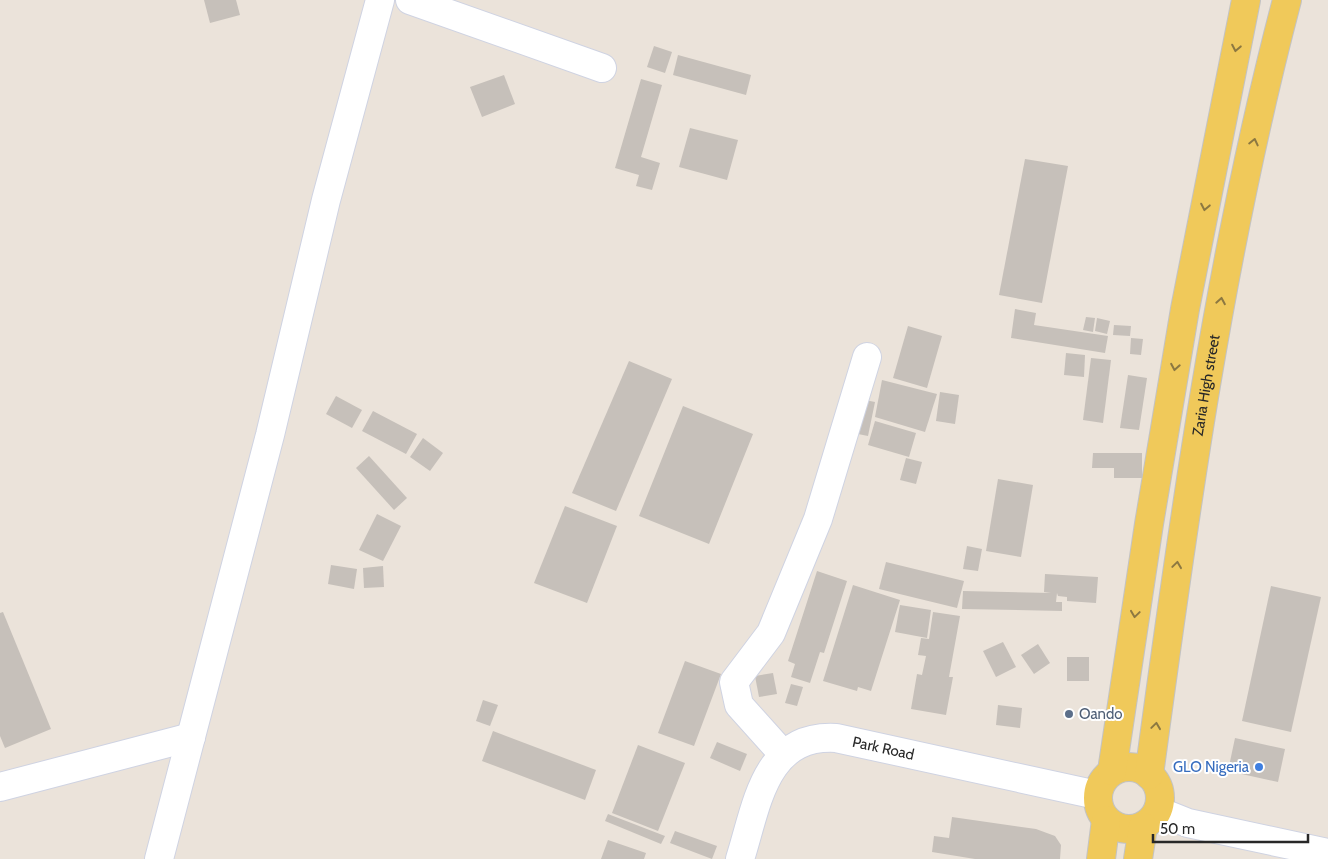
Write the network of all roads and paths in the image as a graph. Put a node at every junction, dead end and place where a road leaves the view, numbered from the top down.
1 (380, 0) edge
2 (410, 0) edge
3 (1246, 0) edge
4 (1287, 0) edge
5 (602, 68) dead end
6 (867, 358) dead end
7 (191, 737) junction
8 (784, 754) junction
9 (1112, 772) junction
10 (1149, 775) junction
11 (0, 787) edge
12 (1102, 808) junction
13 (1150, 819) junction
14 (1328, 853) edge
15 (159, 859) edge
16 (740, 859) edge
17 (1101, 859) edge
18 (1138, 859) edge

1 - 7 street
2 - 5 street
3 -> 9 main road
10 -> 4 main road, Zaria High street
6 - 8 street
7 - 11 street
7 - 15 street
8 - 12 street, Park Road
8 - 16 street, Park Road
9 - 10 main road
9 - 12 main road
10 - 13 main road
12 - 13 main road
12 - 17 main road
13 - 14 street
13 - 18 main road

